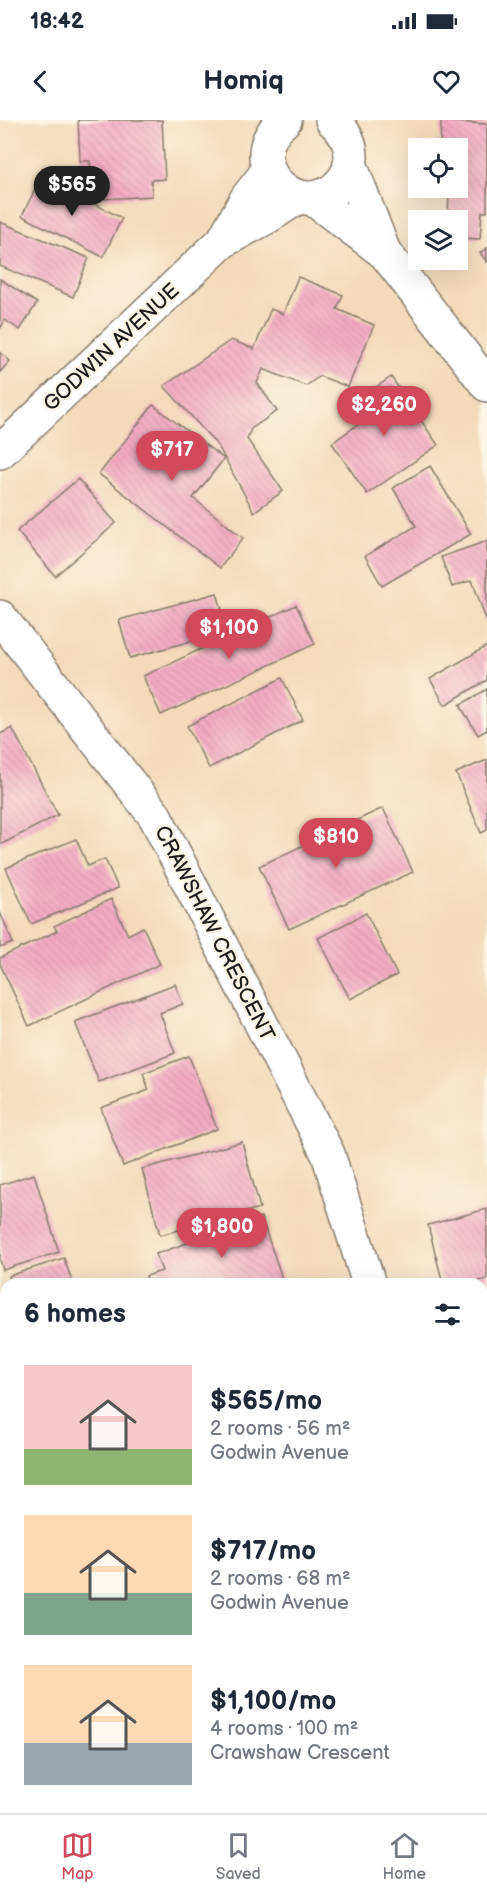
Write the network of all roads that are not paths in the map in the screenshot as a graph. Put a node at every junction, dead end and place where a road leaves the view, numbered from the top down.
1 (332, 120) edge
2 (270, 137) edge
3 (356, 144) edge
4 (305, 197) junction
5 (223, 242) junction
6 (384, 253) junction
7 (487, 385) edge
8 (0, 452) edge
9 (0, 617) edge
10 (367, 1278) edge

1 - 3 street
2 - 4 street
2 - 5 street, GODWIN AVENUE
3 - 4 street, GODWIN AVENUE
3 - 6 street
4 - 5 street, GODWIN AVENUE
4 - 6 street
5 - 8 street, GODWIN AVENUE
6 - 7 street
9 - 10 street, CRAWSHAW CRESCENT

